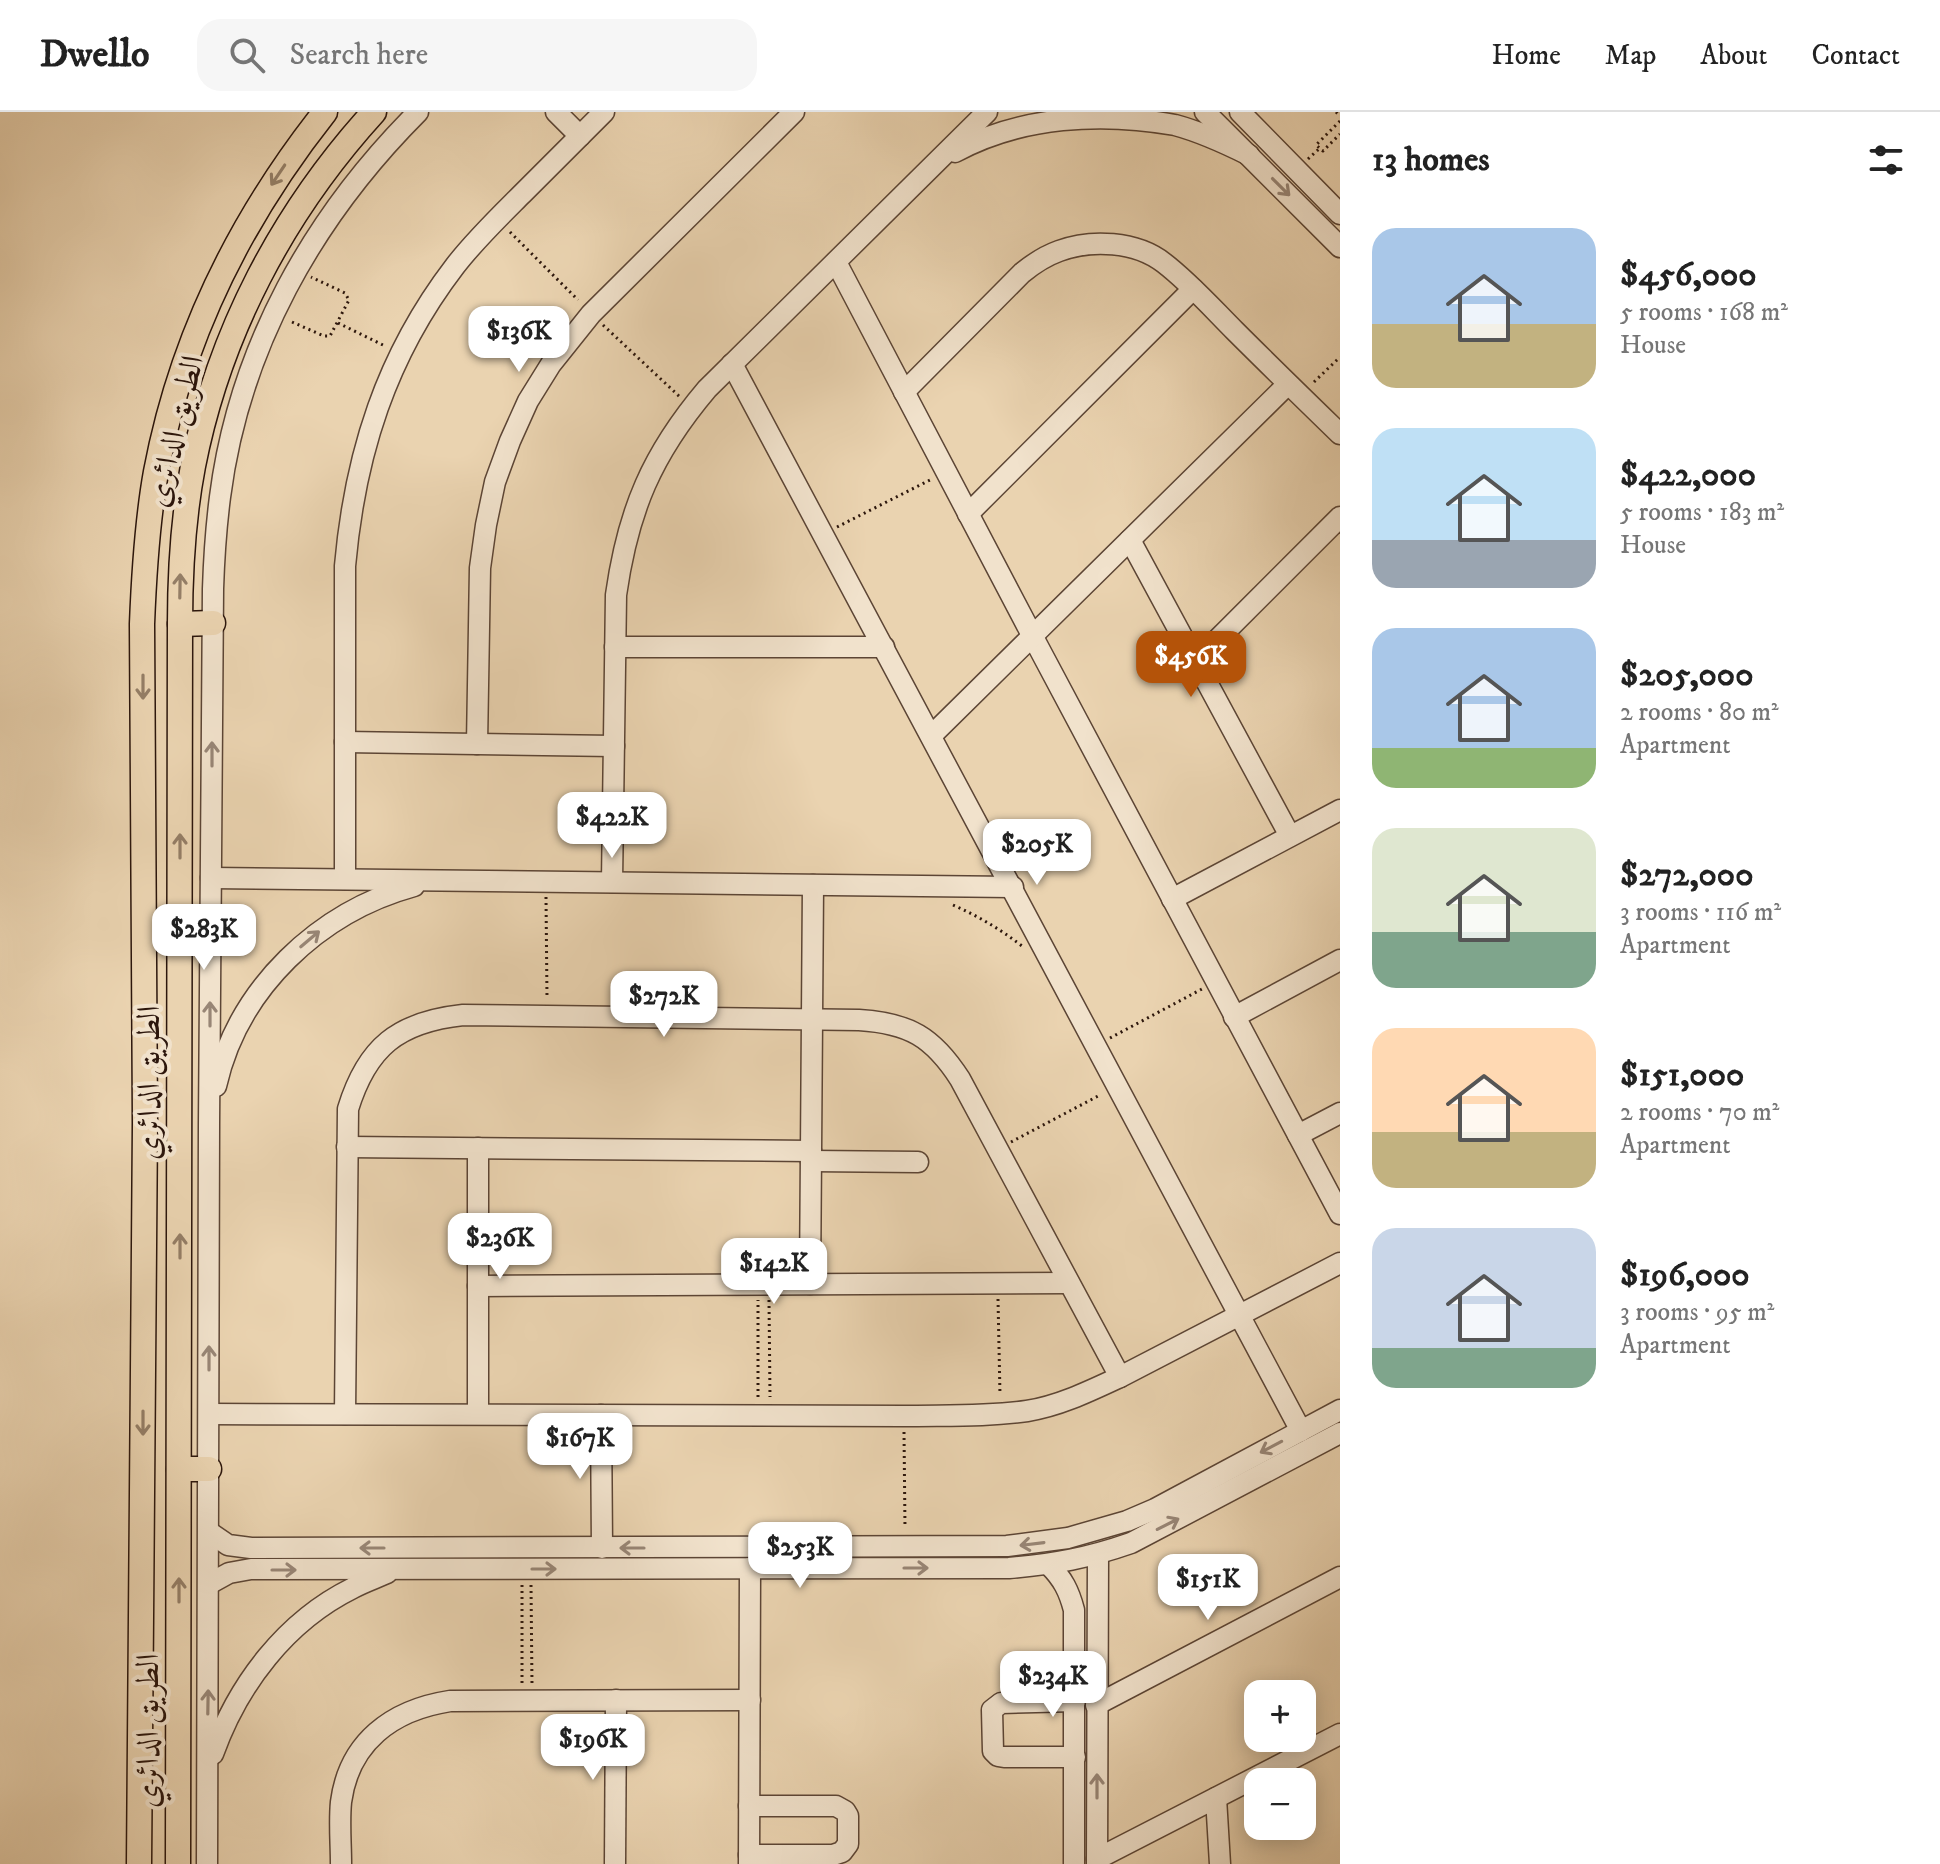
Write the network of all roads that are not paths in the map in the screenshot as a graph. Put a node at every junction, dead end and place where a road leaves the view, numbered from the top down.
1 (325, 112) edge
2 (374, 112) edge
3 (418, 112) edge
4 (556, 112) edge
5 (604, 112) edge
6 (794, 112) edge
7 (987, 112) edge
8 (1205, 112) edge
9 (1240, 112) edge
10 (580, 136) junction
11 (1249, 155) junction
12 (937, 161) junction
13 (1340, 214) edge
14 (1340, 247) edge
15 (836, 262) junction
16 (1193, 289) junction
17 (732, 364) junction
18 (1294, 390) junction
19 (904, 392) junction
20 (1340, 434) edge
21 (968, 514) junction
22 (1340, 517) edge
23 (1130, 540) junction
24 (213, 623) junction
25 (180, 624) junction
26 (1033, 637) junction
27 (615, 647) junction
28 (884, 647) junction
29 (1196, 661) junction
30 (931, 736) junction
31 (345, 742) junction
32 (477, 744) junction
33 (614, 746) junction
34 (1340, 810) edge
35 (1290, 836) junction
36 (211, 878) junction
37 (345, 879) junction
38 (435, 880) junction
39 (612, 882) junction
40 (813, 885) junction
41 (1013, 887) junction
42 (1172, 899) junction
43 (1340, 960) edge
44 (1234, 1017) junction
45 (812, 1019) junction
46 (1340, 1113) edge
47 (145, 1123) junction
48 (180, 1123) junction
49 (209, 1125) junction
50 (1298, 1135) junction
51 (347, 1147) junction
52 (478, 1148) junction
53 (811, 1156) junction
54 (918, 1162) dead end
55 (1340, 1214) edge
56 (1340, 1263) edge
57 (1069, 1283) junction
58 (810, 1284) junction
59 (478, 1286) junction
60 (1240, 1315) junction
61 (1120, 1377) junction
62 (1340, 1410) edge
63 (209, 1414) junction
64 (345, 1414) junction
65 (478, 1414) junction
66 (601, 1415) junction
67 (1301, 1431) junction
68 (1340, 1433) edge
69 (179, 1469) junction
70 (209, 1469) junction
71 (209, 1532) junction
72 (675, 1547) junction
73 (602, 1548) junction
74 (1098, 1554) junction
75 (1049, 1565) junction
76 (750, 1568) junction
77 (675, 1569) junction
78 (395, 1570) junction
79 (1340, 1577) edge
80 (209, 1584) junction
81 (616, 1700) junction
82 (750, 1700) junction
83 (1075, 1701) junction
84 (1096, 1705) junction
85 (1340, 1734) edge
86 (1075, 1757) junction
87 (207, 1769) junction
88 (1216, 1798) junction
89 (749, 1806) junction
90 (749, 1860) edge
91 (1097, 1861) edge
92 (139, 1864) edge
93 (178, 1864) edge
94 (207, 1864) edge
95 (341, 1864) edge
96 (615, 1864) edge
97 (1074, 1864) edge
98 (1220, 1864) edge

1 -> 47 main road, الطريق الدائري
25 -> 2 main road, الطريق الدائري
3 - 24 street
4 - 10 street
5 - 10 street
6 - 32 street
7 - 12 street
8 - 11 street
9 - 13 street
10 - 31 street
11 - 12 street
11 -> 14 street
12 - 15 street
15 - 17 street
15 - 19 street
16 - 18 street
16 - 19 street
16 - 21 street
17 - 27 street
17 - 28 street
18 - 20 street
18 - 23 street
19 - 21 street
21 - 26 street
22 - 29 street
23 - 26 street
23 - 29 street
24 - 25 main road
36 -> 24 street
48 -> 25 main road, الطريق الدائري
26 - 30 street
26 - 42 street
27 - 28 street
27 - 33 street
28 - 30 street
29 - 35 street
30 - 41 street
31 - 32 street
31 - 37 street
32 - 33 street
33 - 39 street
34 - 35 street
35 - 42 street
36 - 37 street
49 -> 36 street
37 - 38 street
38 - 39 street
49 -> 38 street
39 - 40 street
40 - 41 street
40 - 45 street
41 - 60 street
42 - 44 street
43 - 44 street
44 - 50 street
45 - 51 street
45 - 53 street
45 - 57 street
46 - 50 street
47 - 48 main road
47 -> 92 main road, الطريق الدائري
69 -> 48 main road, الطريق الدائري
63 -> 49 street
50 - 55 street
51 - 52 street
51 - 64 street
52 - 53 street
52 - 59 street
53 - 54 street
53 - 58 street
56 - 60 street
57 - 58 street
57 - 61 street
58 - 59 street
59 - 65 street
60 - 61 street
60 - 67 street
61 - 66 street
62 - 67 street
63 - 64 street
63 - 70 street
64 - 65 street
65 - 66 street
66 - 73 street
67 -> 72 street
74 -> 68 street
69 - 70 main road
93 -> 69 main road, الطريق الدائري
70 - 71 street
73 -> 71 street
71 - 80 street
72 -> 73 street
72 - 77 street
74 - 75 street
74 - 84 street
76 -> 75 street
75 - 83 street
76 - 77 street
76 - 82 street
78 -> 77 street
80 -> 78 street
78 - 87 street
79 - 84 street
87 -> 80 street
81 - 82 street
81 - 95 street
81 - 96 street
82 - 89 street
83 - 86 street
83 - 86 street
91 -> 84 street
85 - 88 street
86 - 97 street
87 - 94 street
88 - 91 street
88 - 98 street
89 - 90 street
89 - 90 street

